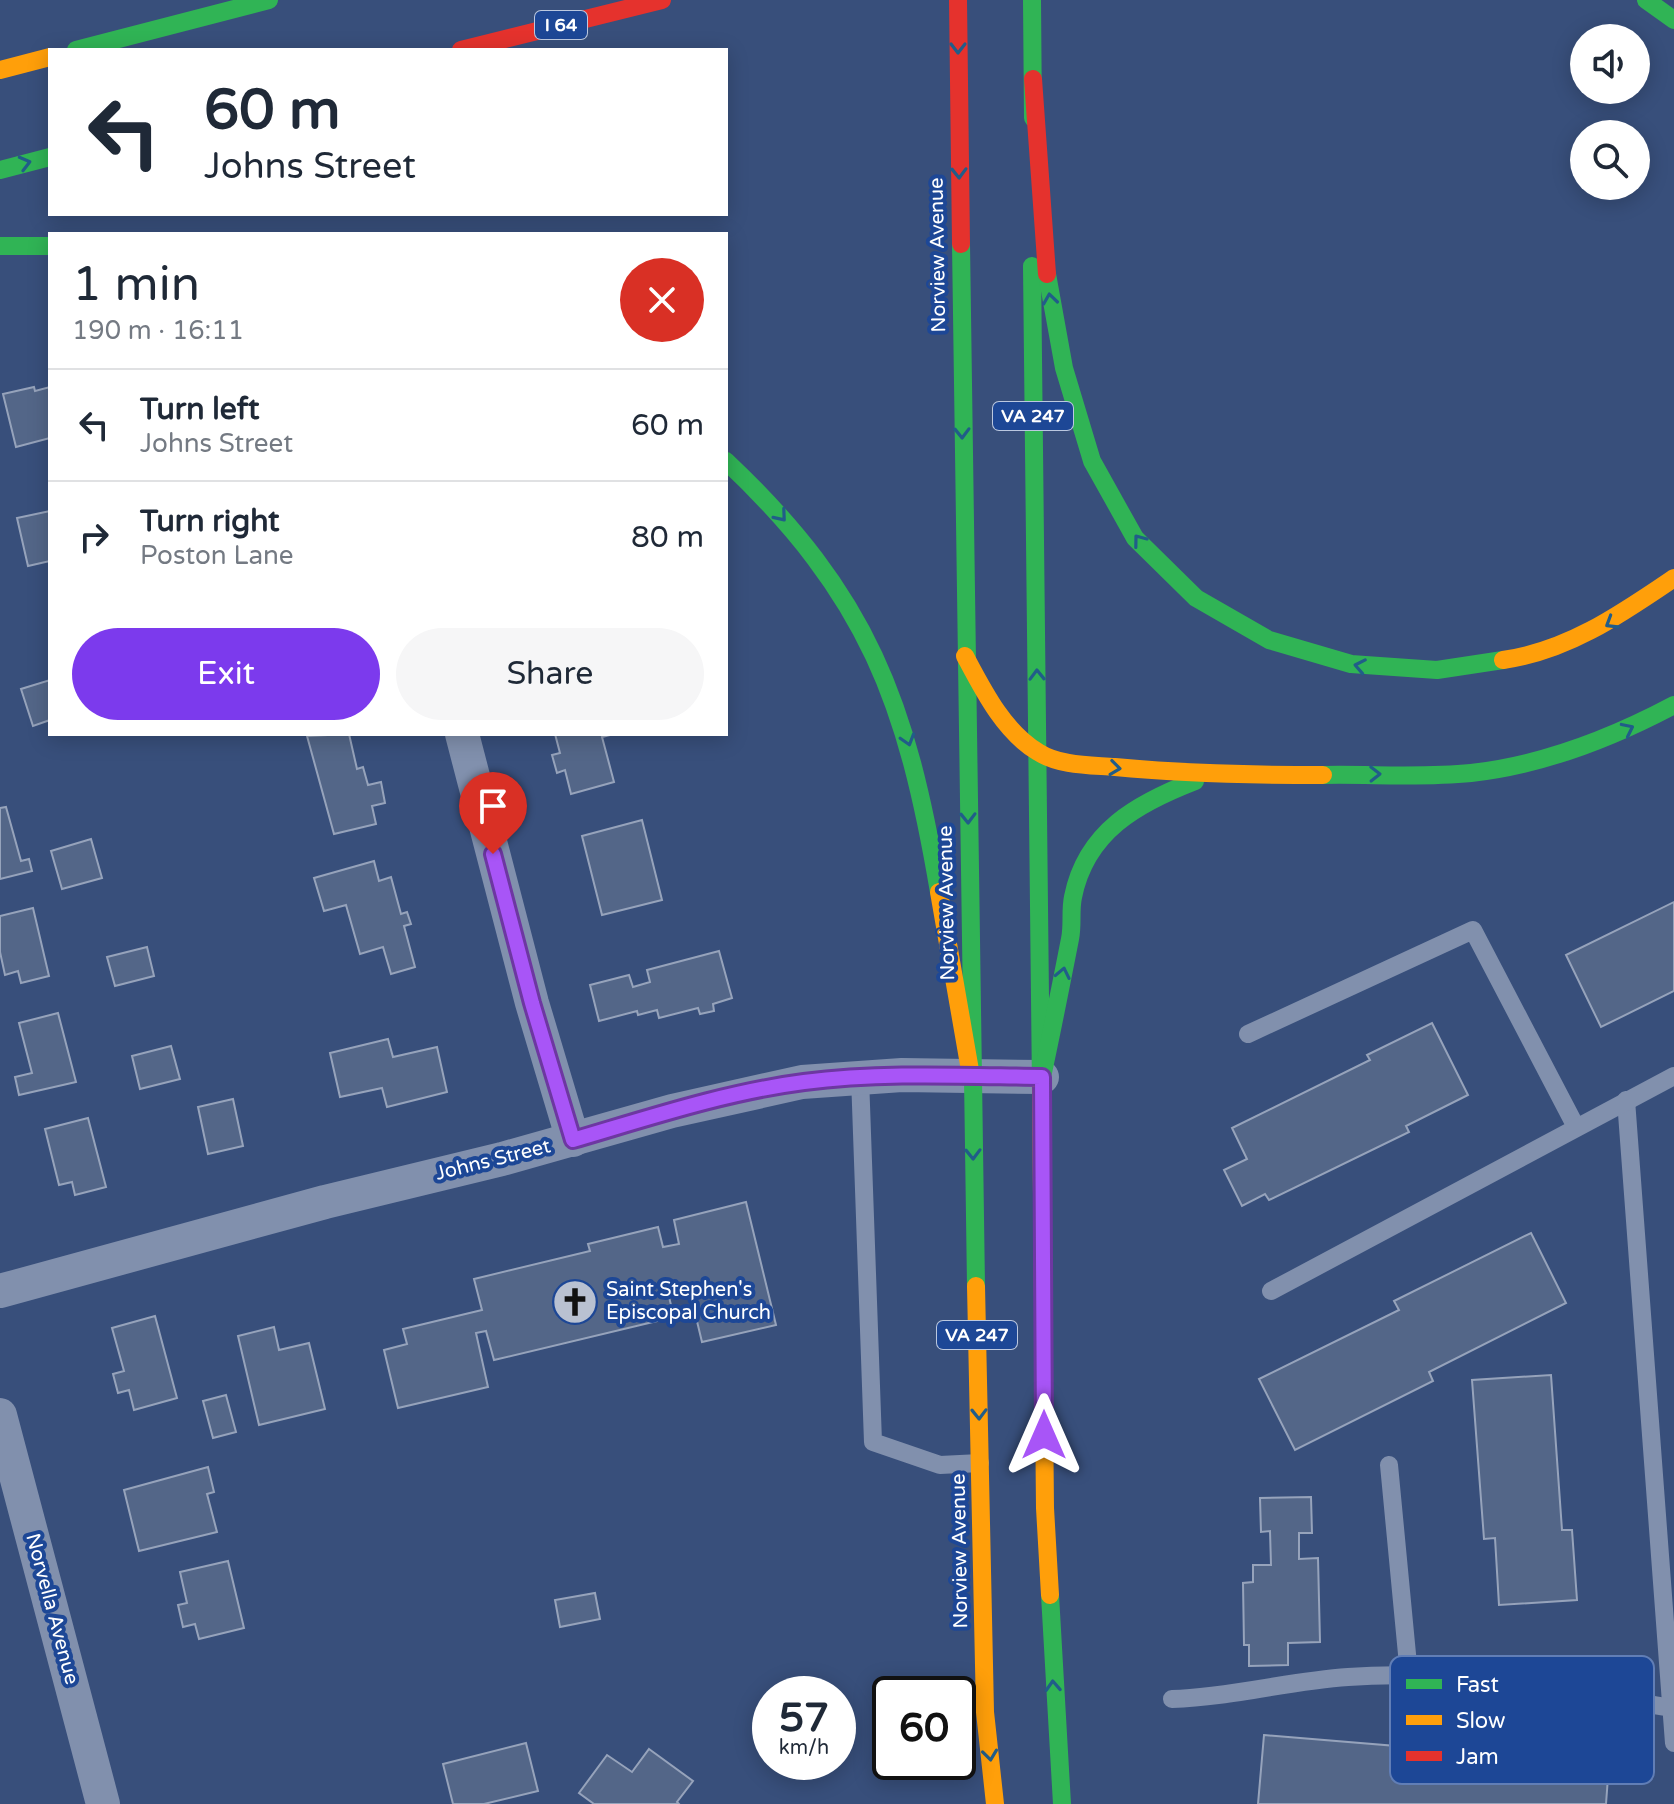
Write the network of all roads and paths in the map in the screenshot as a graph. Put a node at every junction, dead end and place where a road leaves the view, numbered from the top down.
1 (269, 0) edge
2 (662, 0) edge
3 (958, 0) edge
4 (1032, 0) edge
5 (1646, 0) edge
6 (1674, 20) edge
7 (84, 48) edge
8 (469, 48) edge
9 (48, 58) edge
10 (0, 70) edge
11 (1033, 79) junction
12 (48, 158) edge
13 (0, 170) edge
14 (0, 246) edge
15 (48, 246) edge
16 (728, 463) edge
17 (1674, 578) edge
18 (965, 656) junction
19 (1674, 705) edge
20 (463, 736) edge
21 (1039, 753) junction
22 (1209, 776) junction
23 (1248, 1034) dead end
24 (971, 1076) junction
25 (1674, 1076) edge
26 (860, 1077) junction
27 (1042, 1077) junction
28 (1626, 1100) junction
29 (1576, 1127) junction
30 (573, 1140) junction
31 (0, 1291) edge
32 (1271, 1291) dead end
33 (0, 1415) edge
34 (980, 1463) junction
35 (1389, 1465) dead end
36 (1407, 1656) edge
37 (1390, 1676) edge
38 (1172, 1699) dead end
39 (1654, 1705) edge
40 (1671, 1708) junction
41 (1674, 1743) edge
42 (103, 1804) edge
43 (995, 1804) edge
44 (1062, 1804) edge

1 - 7 main road
2 - 8 main road, I 64
3 -> 18 main road, Norview Avenue / VA 247
4 - 11 main road, VA 247
5 - 6 main road
9 - 10 main road
17 -> 11 main road
21 -> 11 main road, VA 247
13 -> 12 main road
14 - 15 main road
16 -> 24 main road
18 - 21 main road
18 -> 24 main road, Norview Avenue / VA 247
22 -> 19 main road
20 - 30 street
21 -> 22 main road
21 - 27 main road, VA 247
27 -> 22 main road
23 - 29 lane
24 - 26 street, Johns Street
24 - 27 street, Johns Street
24 -> 34 main road, Norview Avenue / VA 247
25 - 28 lane
26 - 30 street, Johns Street
26 - 34 lane
44 -> 27 main road, VA 247
28 - 29 lane
28 - 40 lane
29 - 32 lane
30 - 31 street, Johns Street
33 - 42 street, Norvella Avenue
34 -> 43 main road, Norview Avenue / VA 247
35 - 36 lane
37 - 38 lane
39 - 40 lane
40 - 41 lane

